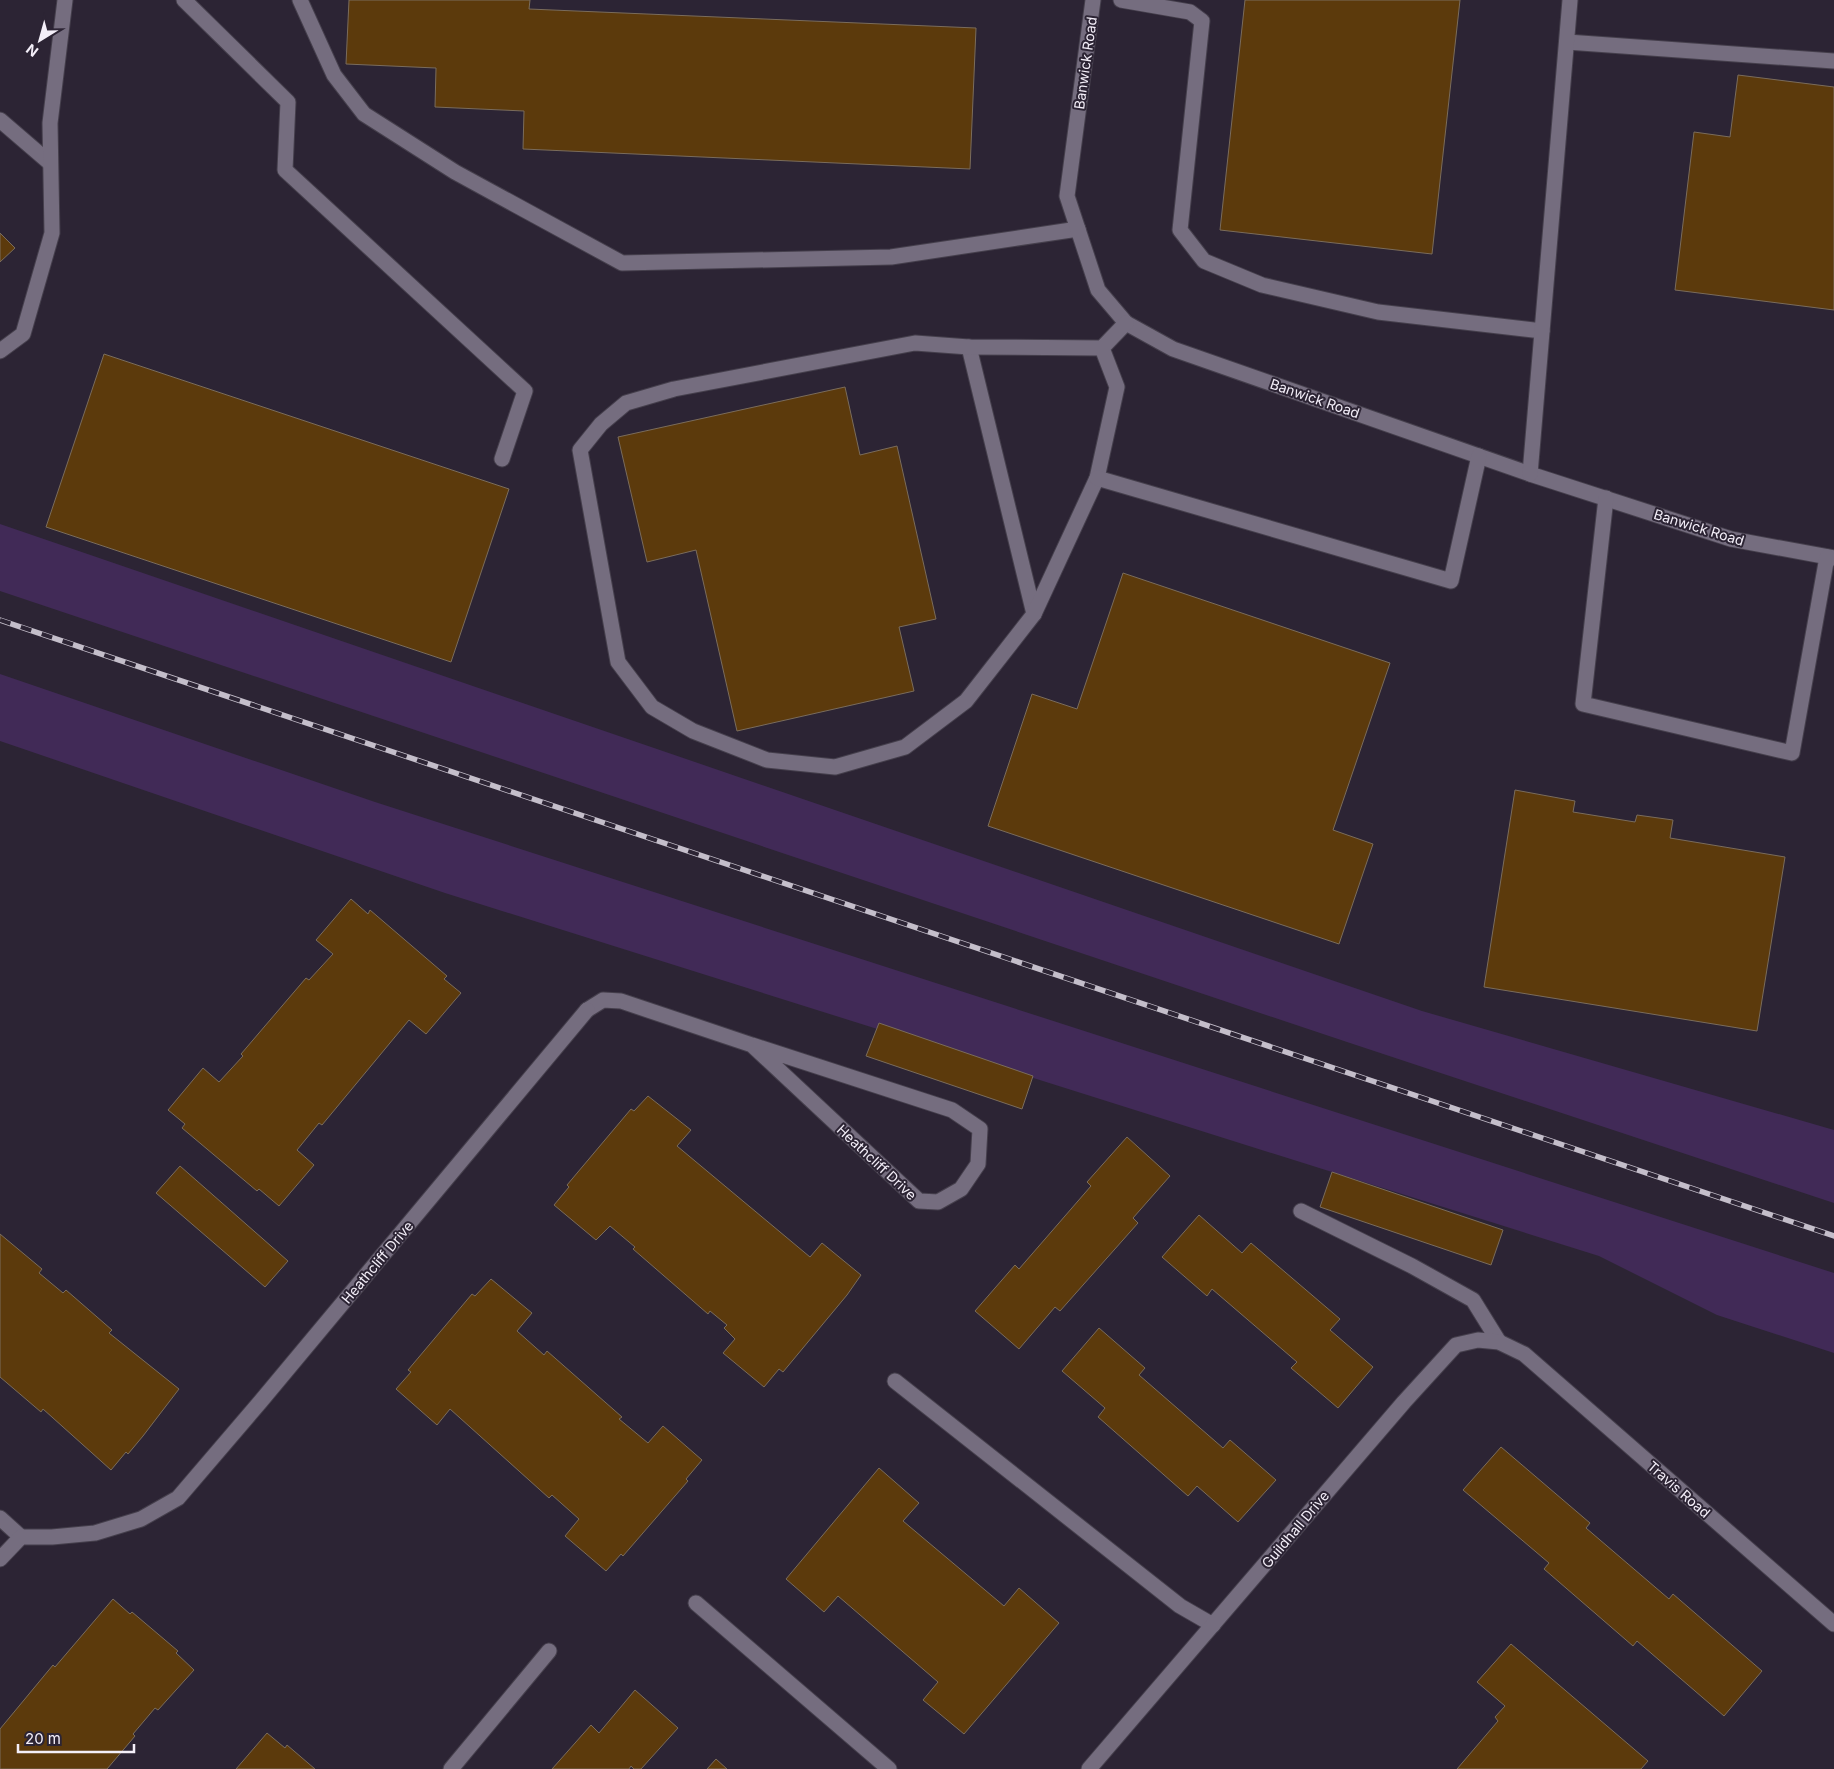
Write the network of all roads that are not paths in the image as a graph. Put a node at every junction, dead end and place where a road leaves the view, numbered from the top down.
1 (65, 0) edge
2 (184, 0) edge
3 (300, 0) edge
4 (1093, 0) edge
5 (1121, 0) edge
6 (1570, 0) edge
7 (1567, 42) junction
8 (1834, 61) edge
9 (0, 120) edge
10 (50, 163) junction
11 (1078, 229) junction
12 (1126, 323) junction
13 (1542, 332) junction
14 (969, 347) junction
15 (1102, 348) junction
16 (0, 351) edge
17 (1479, 456) junction
18 (502, 459) dead end
19 (1530, 474) junction
20 (1096, 478) junction
21 (1606, 498) junction
22 (1830, 557) edge
23 (1034, 614) junction
24 (752, 1045) junction
25 (1301, 1211) dead end
26 (1499, 1342) junction
27 (1524, 1354) joint
28 (894, 1381) dead end
29 (0, 1518) edge
30 (21, 1537) junction
31 (0, 1559) edge
32 (696, 1603) dead end
33 (1834, 1624) edge
34 (1214, 1626) junction
35 (549, 1651) dead end
36 (451, 1769) edge
37 (889, 1769) edge
38 (1088, 1769) edge

1 - 10 street
2 - 18 street
3 - 11 street
4 - 11 street, Banwick Road
5 - 13 street
6 - 7 street
7 - 8 street
7 - 13 street
9 - 10 street
10 - 16 street
11 - 12 street, Banwick Road
12 - 15 street
12 - 17 street, Banwick Road
13 - 19 street
14 - 15 street
14 - 23 street
14 - 23 street
15 - 20 street
17 - 19 street, Banwick Road
17 - 20 street
19 - 21 street, Banwick Road
20 - 23 street
21 - 22 street, Banwick Road
21 - 22 street
24 - 24 street, Heathcliff Drive
24 - 30 street, Heathcliff Drive
25 - 26 street
26 - 27 street, Guildhall Drive
26 - 34 street, Guildhall Drive
27 - 33 street, Travis Road
28 - 34 street
29 - 30 street
30 - 31 street
32 - 37 street
34 - 38 street, Guildhall Drive
35 - 36 street

